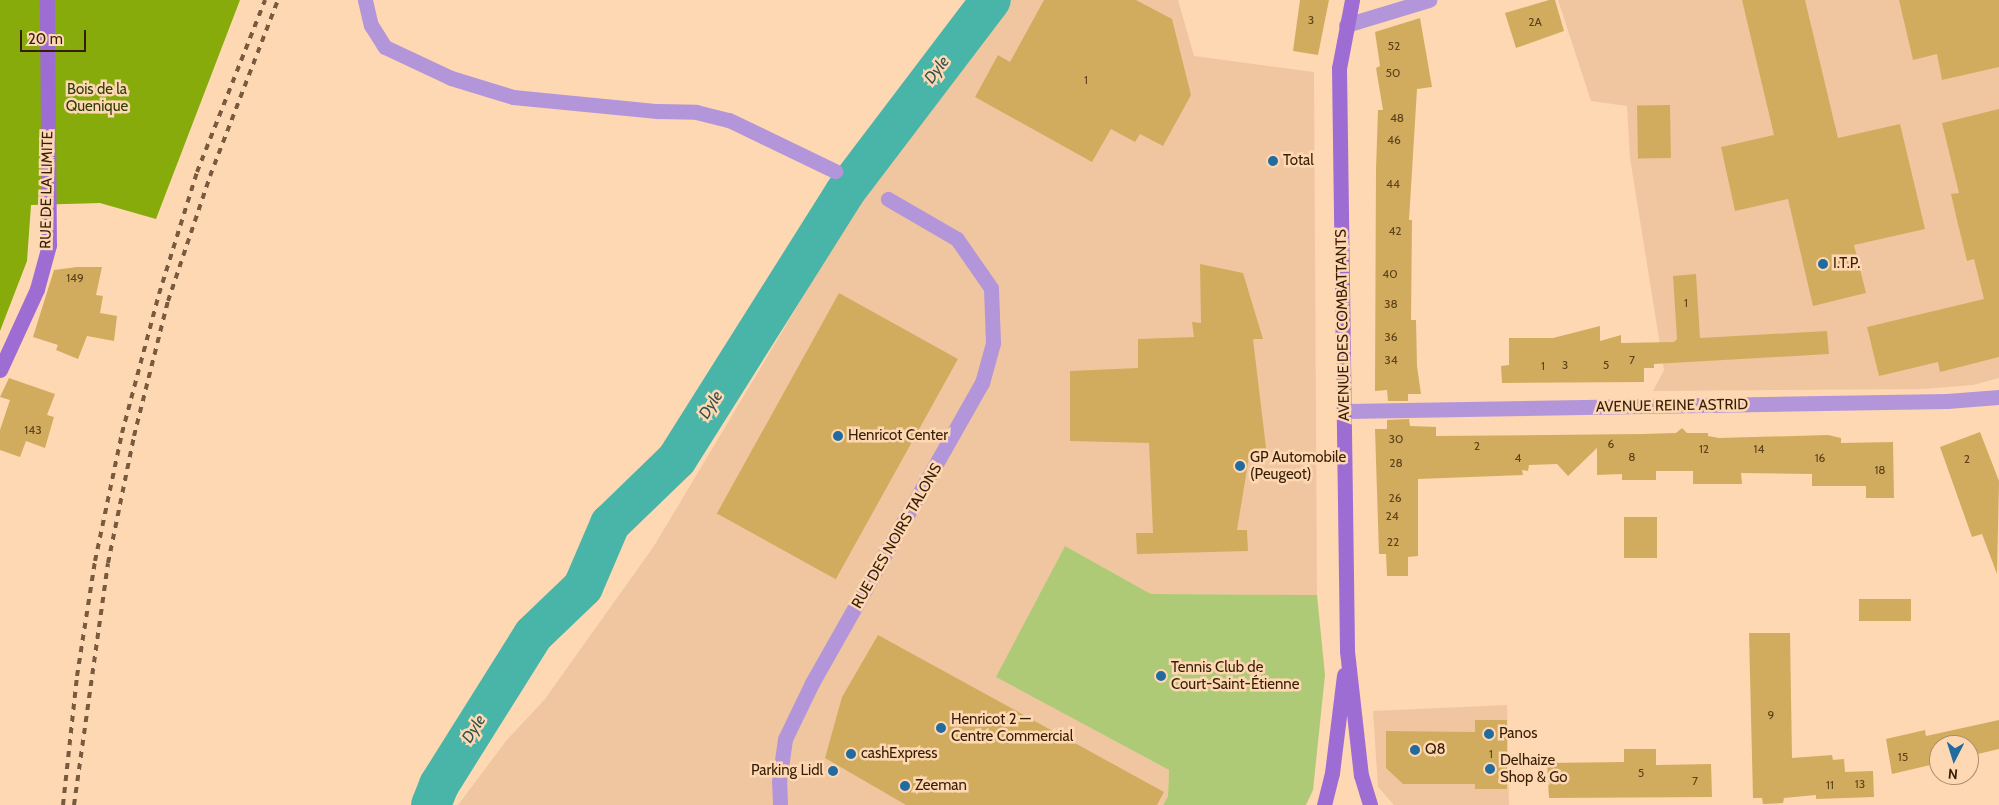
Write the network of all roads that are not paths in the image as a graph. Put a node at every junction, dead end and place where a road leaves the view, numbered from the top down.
1 (47, 0) edge
2 (365, 0) edge
3 (1352, 0) edge
4 (1429, 0) edge
5 (1346, 25) junction
6 (835, 171) dead end
7 (888, 199) dead end
8 (0, 370) edge
9 (1999, 397) edge
10 (1346, 411) junction
11 (1347, 651) junction
12 (780, 805) edge
13 (1324, 805) edge
14 (1370, 805) edge

1 - 8 main road, RUE DE LA LIMITE
2 - 6 street
3 - 5 main road, AVENUE DES COMBATTANTS
4 - 5 street
5 - 10 main road, AVENUE DES COMBATTANTS
7 - 12 street, RUE DES NOIRS TALONS
9 - 10 street, AVENUE REINE ASTRID
10 - 11 main road, AVENUE DES COMBATTANTS
11 - 13 main road, AVENUE DES COMBATTANTS
11 - 14 main road, AVENUE DES COMBATTANTS

